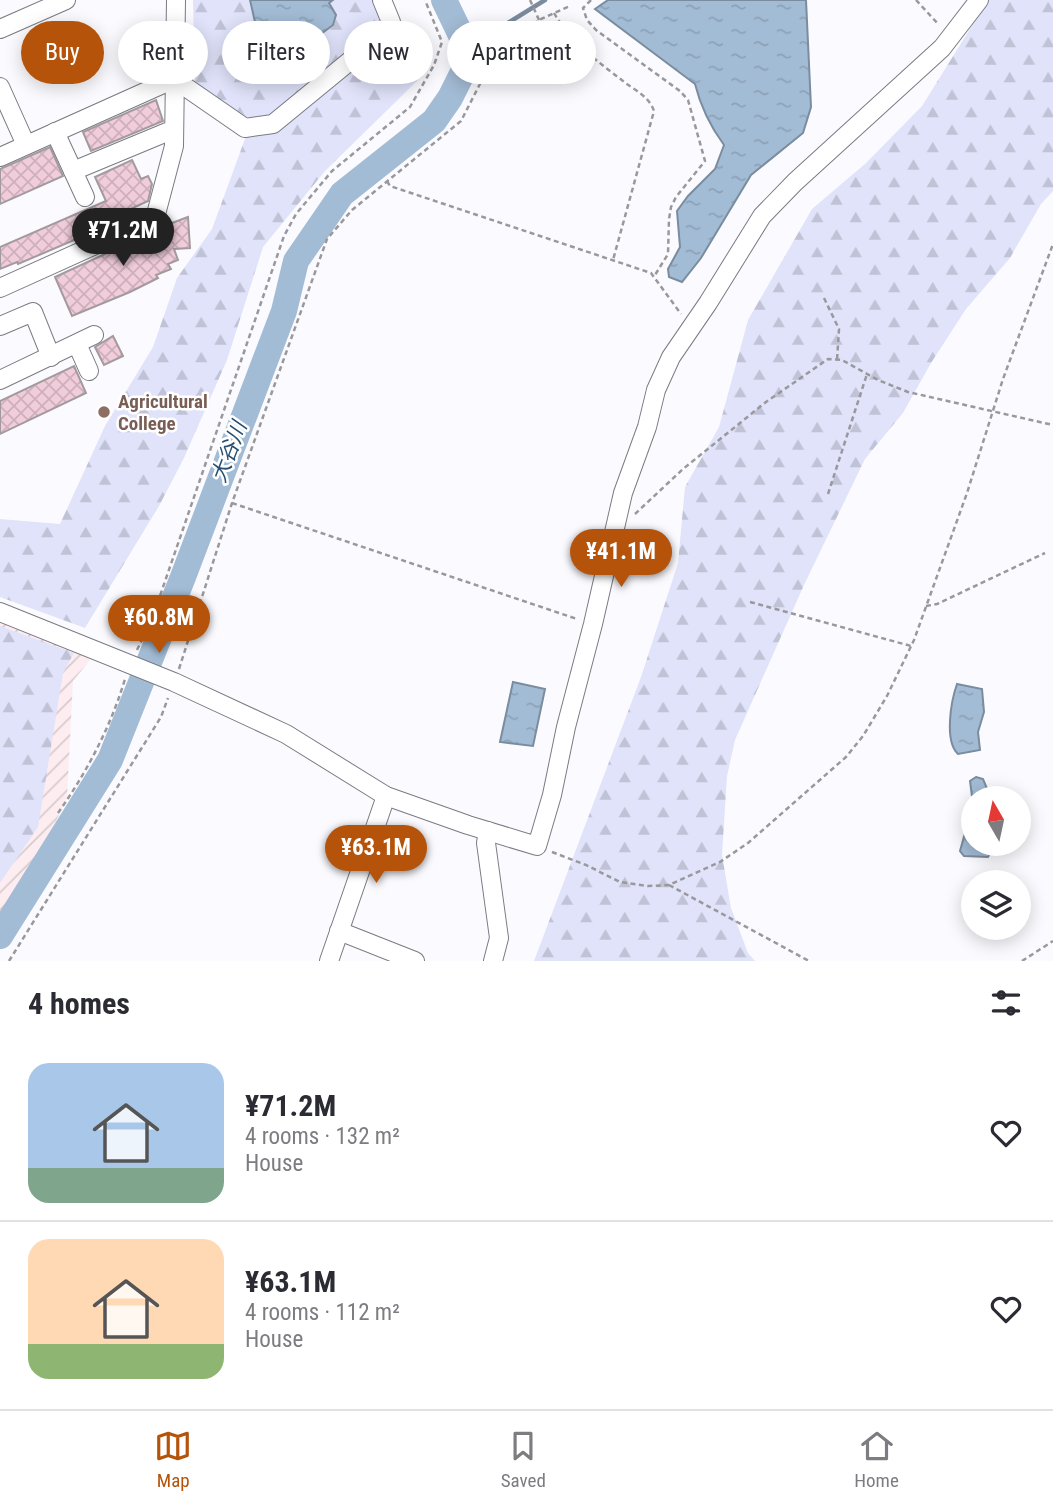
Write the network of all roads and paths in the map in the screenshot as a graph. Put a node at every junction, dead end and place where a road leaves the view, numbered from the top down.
1 (176, 0) edge
2 (382, 0) edge
3 (425, 0) edge
4 (530, 0) edge
5 (591, 0) edge
6 (916, 0) edge
7 (979, 0) edge
8 (61, 1) edge
9 (570, 6) dead end
10 (554, 13) junction
11 (538, 18) junction
12 (175, 21) edge
13 (0, 29) edge
14 (950, 38) junction
15 (163, 84) edge
16 (174, 84) edge
17 (181, 84) edge
18 (0, 87) edge
19 (55, 132) junction
20 (174, 134) junction
21 (26, 145) junction
22 (0, 157) edge
23 (74, 171) junction
24 (387, 181) junction
25 (85, 197) dead end
26 (1053, 244) edge
27 (613, 260) junction
28 (654, 276) junction
29 (0, 288) edge
30 (824, 298) dead end
31 (681, 314) dead end
32 (0, 326) edge
33 (94, 335) dead end
34 (77, 344) junction
35 (51, 357) junction
36 (837, 360) junction
37 (89, 371) dead end
38 (867, 373) junction
39 (0, 380) edge
40 (993, 411) junction
41 (1053, 425) edge
42 (828, 494) dead end
43 (232, 503) junction
44 (615, 527) junction
45 (1045, 553) dead end
46 (750, 602) dead end
47 (926, 606) junction
48 (0, 612) edge
49 (593, 624) junction
50 (911, 646) junction
51 (132, 665) junction
52 (172, 681) junction
53 (386, 796) junction
54 (58, 813) dead end
55 (488, 831) junction
56 (537, 846) junction
57 (669, 885) junction
58 (339, 931) junction
59 (1053, 941) edge
60 (9, 961) edge
61 (329, 961) edge
62 (415, 961) edge
63 (493, 961) edge
64 (809, 961) edge
65 (1023, 961) edge

1 - 12 street
2 - 17 street
3 - 51 path
4 - 11 path
5 - 28 path
6 - 14 path
7 - 14 street
8 - 13 street
9 - 10 path
10 - 11 path
10 - 27 path
11 - 24 path
14 - 44 street
15 - 19 street
16 - 20 street
18 - 21 street
19 - 21 street
19 - 23 street
20 - 23 street
20 - 29 street
21 - 22 street
23 - 25 street
24 - 27 path
24 - 43 path
26 - 40 path
27 - 28 path
28 - 31 path
30 - 36 path
32 - 35 street
33 - 34 street
34 - 35 street
34 - 37 street
35 - 39 street
36 - 38 path
36 - 44 path
38 - 40 path
38 - 42 path
40 - 41 path
40 - 47 path
43 - 49 path
43 - 52 path
44 - 49 street
45 - 47 path
46 - 50 path
47 - 50 path
48 - 51 street
49 - 56 street
50 - 57 path
51 - 52 street
51 - 54 path
52 - 53 street
52 - 60 path
53 - 55 street
53 - 58 street
55 - 56 street
55 - 63 street
56 - 57 path
57 - 64 path
58 - 61 street
58 - 62 street
59 - 65 path

